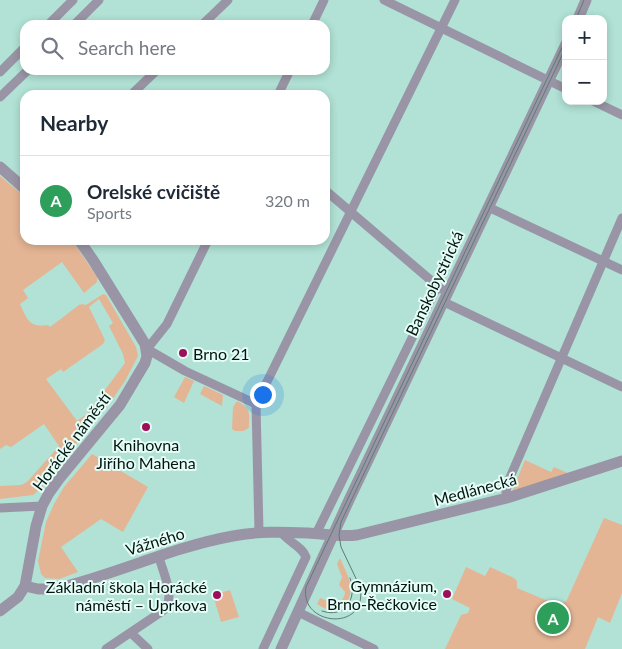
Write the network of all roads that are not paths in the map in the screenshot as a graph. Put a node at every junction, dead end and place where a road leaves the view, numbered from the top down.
1 (74, 0) edge
2 (99, 0) edge
3 (228, 0) edge
4 (324, 0) edge
5 (384, 0) edge
6 (455, 0) edge
7 (586, 0) edge
8 (580, 15) edge
9 (53, 20) edge
10 (79, 20) edge
11 (207, 20) edge
12 (314, 20) edge
13 (442, 28) junction
14 (20, 52) edge
15 (562, 52) edge
16 (0, 72) edge
17 (23, 75) edge
18 (152, 75) edge
19 (288, 75) edge
20 (548, 80) junction
21 (562, 87) edge
22 (136, 90) edge
23 (280, 90) edge
24 (0, 98) edge
25 (601, 105) edge
26 (622, 115) edge
27 (0, 167) edge
28 (20, 185) edge
29 (330, 194) edge
30 (488, 207) junction
31 (351, 212) junction
32 (622, 218) edge
33 (83, 245) edge
34 (206, 245) edge
35 (603, 261) junction
36 (622, 270) edge
37 (437, 287) junction
38 (446, 297) junction
39 (147, 349) junction
40 (562, 358) junction
41 (622, 386) edge
42 (256, 404) junction
43 (622, 461) edge
44 (507, 498) junction
45 (42, 506) junction
46 (0, 508) edge
47 (259, 532) junction
48 (281, 532) junction
49 (316, 534) junction
50 (333, 536) junction
51 (159, 557) junction
52 (25, 586) junction
53 (0, 611) edge
54 (298, 612) junction
55 (130, 633) junction
56 (106, 649) edge
57 (148, 649) edge
58 (263, 649) edge
59 (281, 649) edge
60 (374, 649) edge

1 - 9 street
2 - 10 street
3 - 11 street
4 - 12 street
5 - 13 street
6 - 13 street
7 - 8 street
13 - 20 street
13 - 31 street
14 - 16 street
15 - 20 street, Banskobystrická
17 - 24 street
18 - 22 street
19 - 23 street
20 - 21 street
20 - 30 street, Banskobystrická
25 - 26 street
27 - 28 street
29 - 31 street
30 - 35 street
30 - 38 street, Banskobystrická
31 - 37 street
31 - 42 street
32 - 35 street
33 - 39 street
34 - 39 street
35 - 36 street
35 - 40 street
37 - 38 street
37 - 49 street, Banskobystrická
38 - 40 street
38 - 50 street, Banskobystrická
39 - 42 street
39 - 45 street, Horácké náměstí
40 - 41 street
40 - 44 street
42 - 47 street
43 - 44 street, Medlánecká
44 - 50 street, Medlánecká
45 - 46 street
45 - 52 street, Horácké náměstí
47 - 48 street, Vážného
47 - 51 street, Vážného
48 - 49 street, Vážného
48 - 58 street
49 - 50 street, Vážného
50 - 54 street, Banskobystrická
51 - 52 street, Vážného
51 - 55 street
52 - 53 street
54 - 59 street, Banskobystrická
54 - 60 street
55 - 56 street
55 - 57 street

